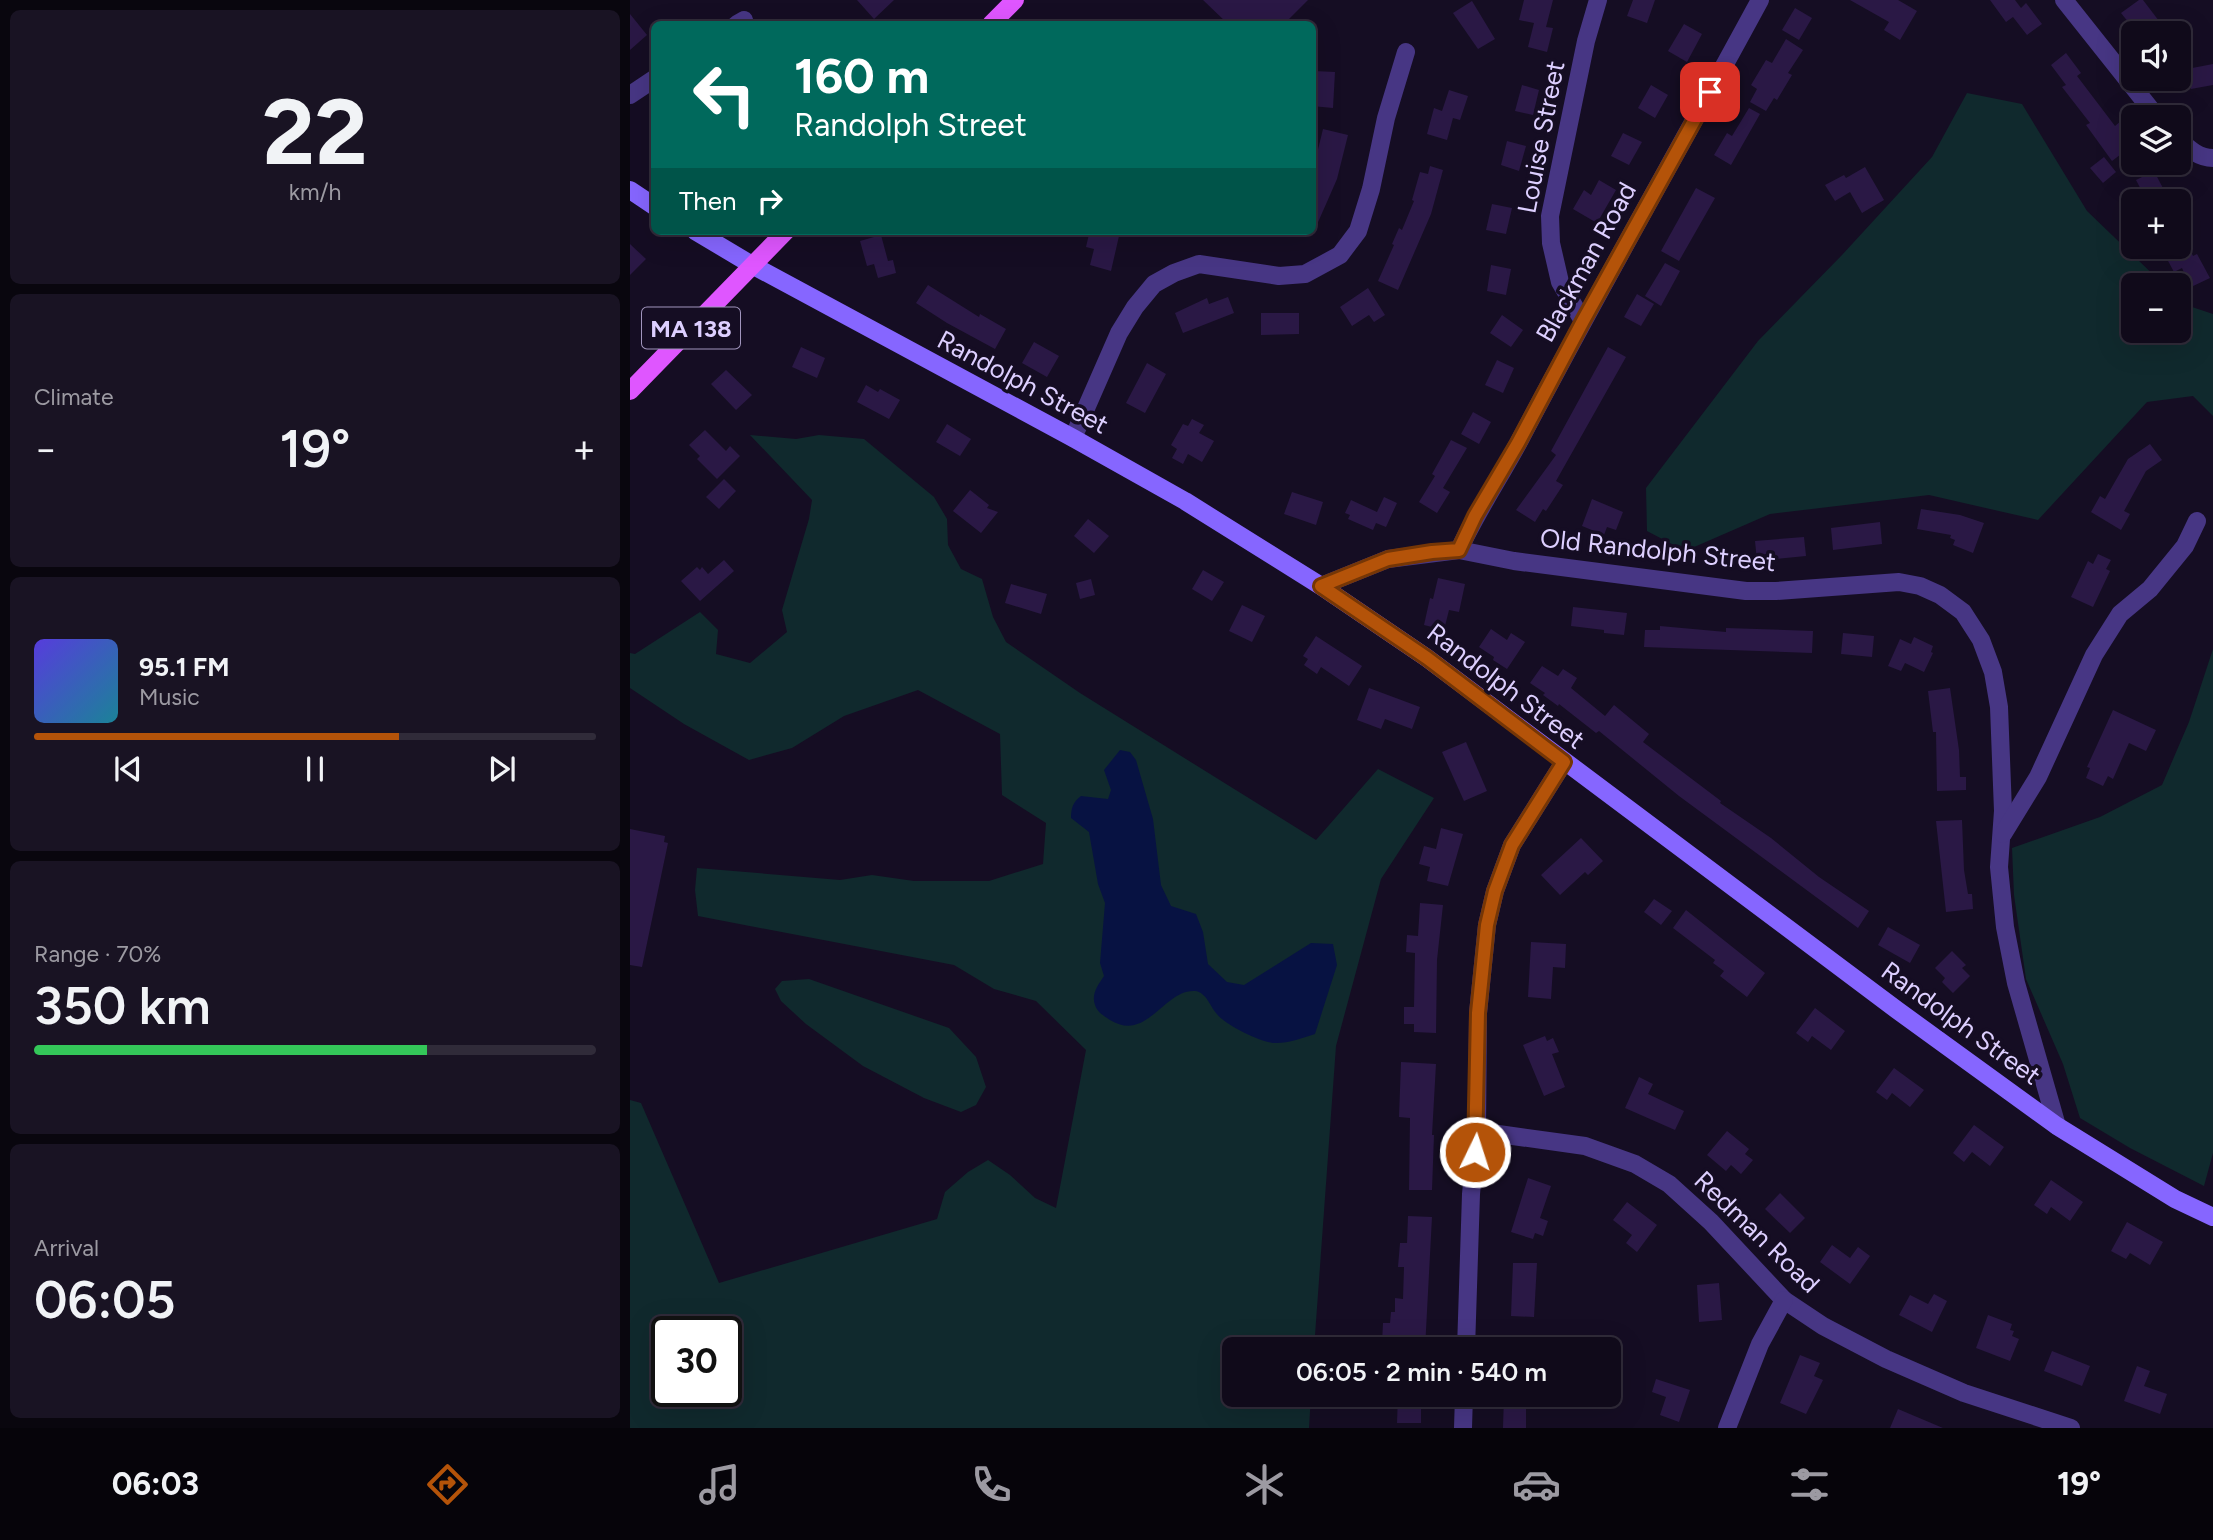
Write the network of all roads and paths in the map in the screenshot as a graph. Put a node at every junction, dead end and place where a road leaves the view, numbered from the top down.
1 (1015, 0) edge
2 (1598, 0) edge
3 (1760, 0) edge
4 (2064, 0) edge
5 (994, 21) edge
6 (1406, 52) dead end
7 (651, 81) edge
8 (630, 95) edge
9 (2147, 105) edge
10 (2191, 151) edge
11 (2213, 158) edge
12 (630, 190) edge
13 (651, 204) edge
14 (702, 235) edge
15 (782, 235) edge
16 (752, 265) junction
17 (1583, 321) junction
18 (630, 391) edge
19 (1073, 438) junction
20 (2197, 521) dead end
21 (1459, 550) junction
22 (1321, 586) junction
23 (1564, 762) junction
24 (2001, 838) junction
25 (2057, 1126) junction
26 (1477, 1131) junction
27 (2213, 1217) edge
28 (1784, 1300) junction
29 (1466, 1337) edge
30 (1464, 1407) edge
31 (1463, 1428) edge
32 (1727, 1428) edge
33 (2071, 1428) edge

1 - 5 main road
2 - 17 street, Louise Street
3 - 17 street, Blackman Road
4 - 9 street
6 - 19 street
7 - 8 street
10 - 11 street
12 - 13 main road
14 - 16 main road, Randolph Street
15 - 16 main road, MA 138
16 - 18 main road, MA 138
16 - 19 main road, Randolph Street
17 - 21 street, Blackman Road
19 - 22 main road, Randolph Street
20 - 24 street
21 - 22 street, Old Randolph Street
21 - 24 street, Old Randolph Street
22 - 23 main road, Randolph Street
23 - 25 main road, Randolph Street
23 - 26 street
24 - 25 street, Old Randolph Street
25 - 27 main road, Randolph Street
26 - 28 street, Redman Road
26 - 29 street
28 - 32 street
28 - 33 street, Redman Road
30 - 31 street

